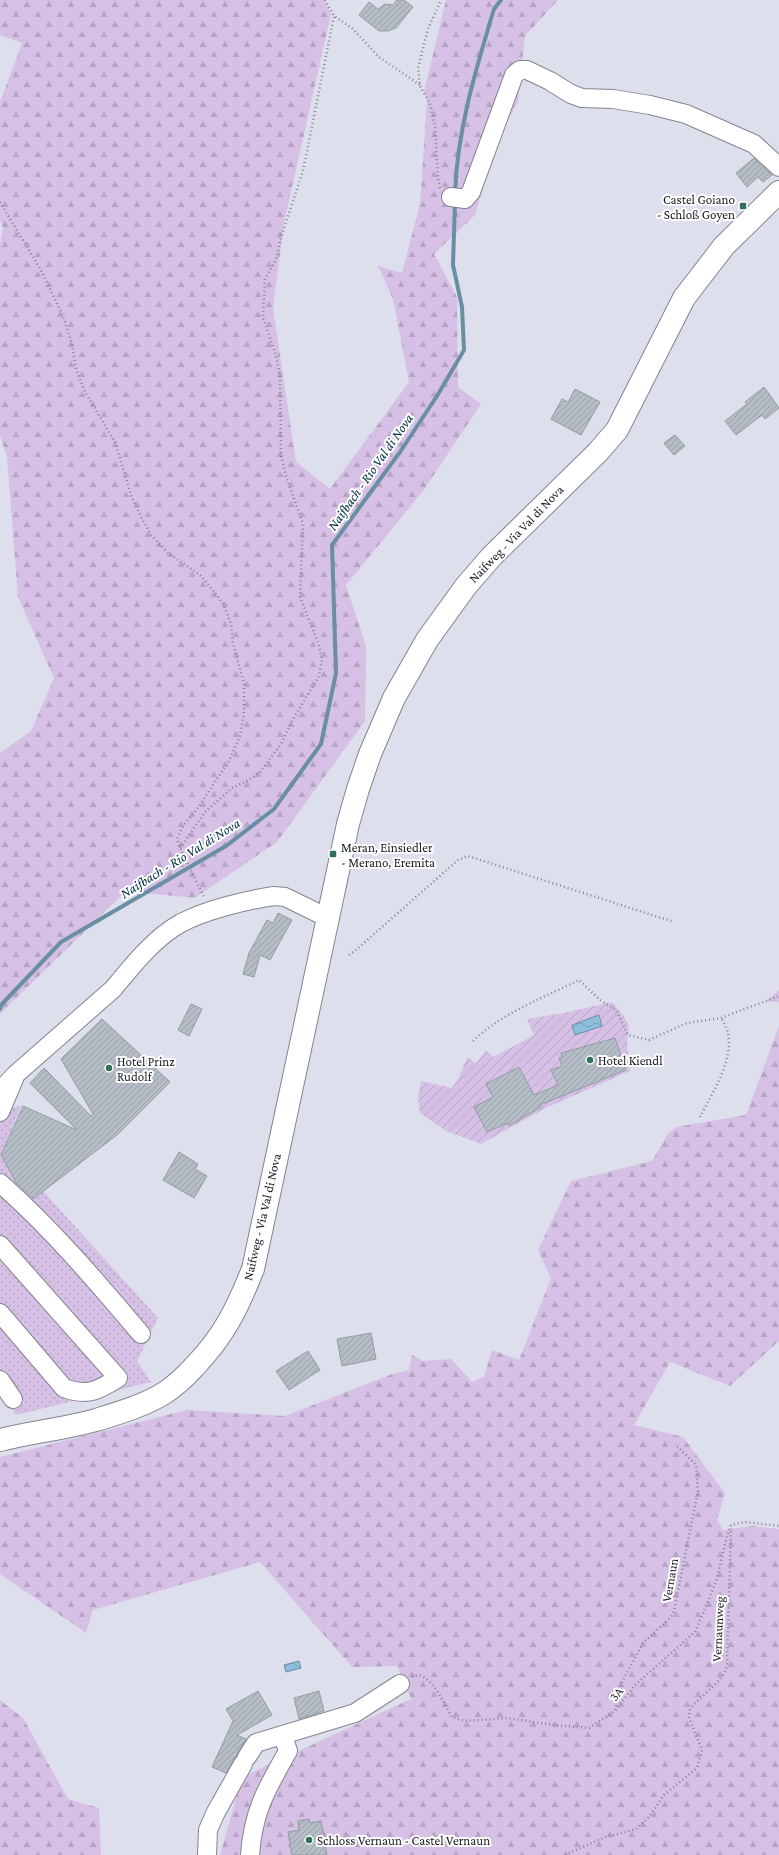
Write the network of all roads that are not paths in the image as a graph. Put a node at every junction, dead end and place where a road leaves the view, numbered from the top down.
1 (779, 167) edge
2 (779, 192) edge
3 (456, 198) road end
4 (328, 918) junction
5 (15, 1075) junction
6 (0, 1091) edge
7 (0, 1112) edge
8 (0, 1183) edge
9 (0, 1245) edge
10 (0, 1313) edge
11 (141, 1334) dead end
12 (0, 1380) edge
13 (13, 1399) dead end
14 (0, 1440) edge
15 (400, 1684) road end
16 (283, 1736) junction
17 (207, 1855) edge
18 (250, 1855) edge

1 - 3 street
2 - 4 main road, Naifweg - Via Val di Nova
4 - 5 street
4 - 14 main road, Naifweg - Via Val di Nova
5 - 6 street
5 - 7 street
8 - 11 street
9 - 10 street
12 - 13 street
15 - 16 street
16 - 17 street
16 - 18 street

